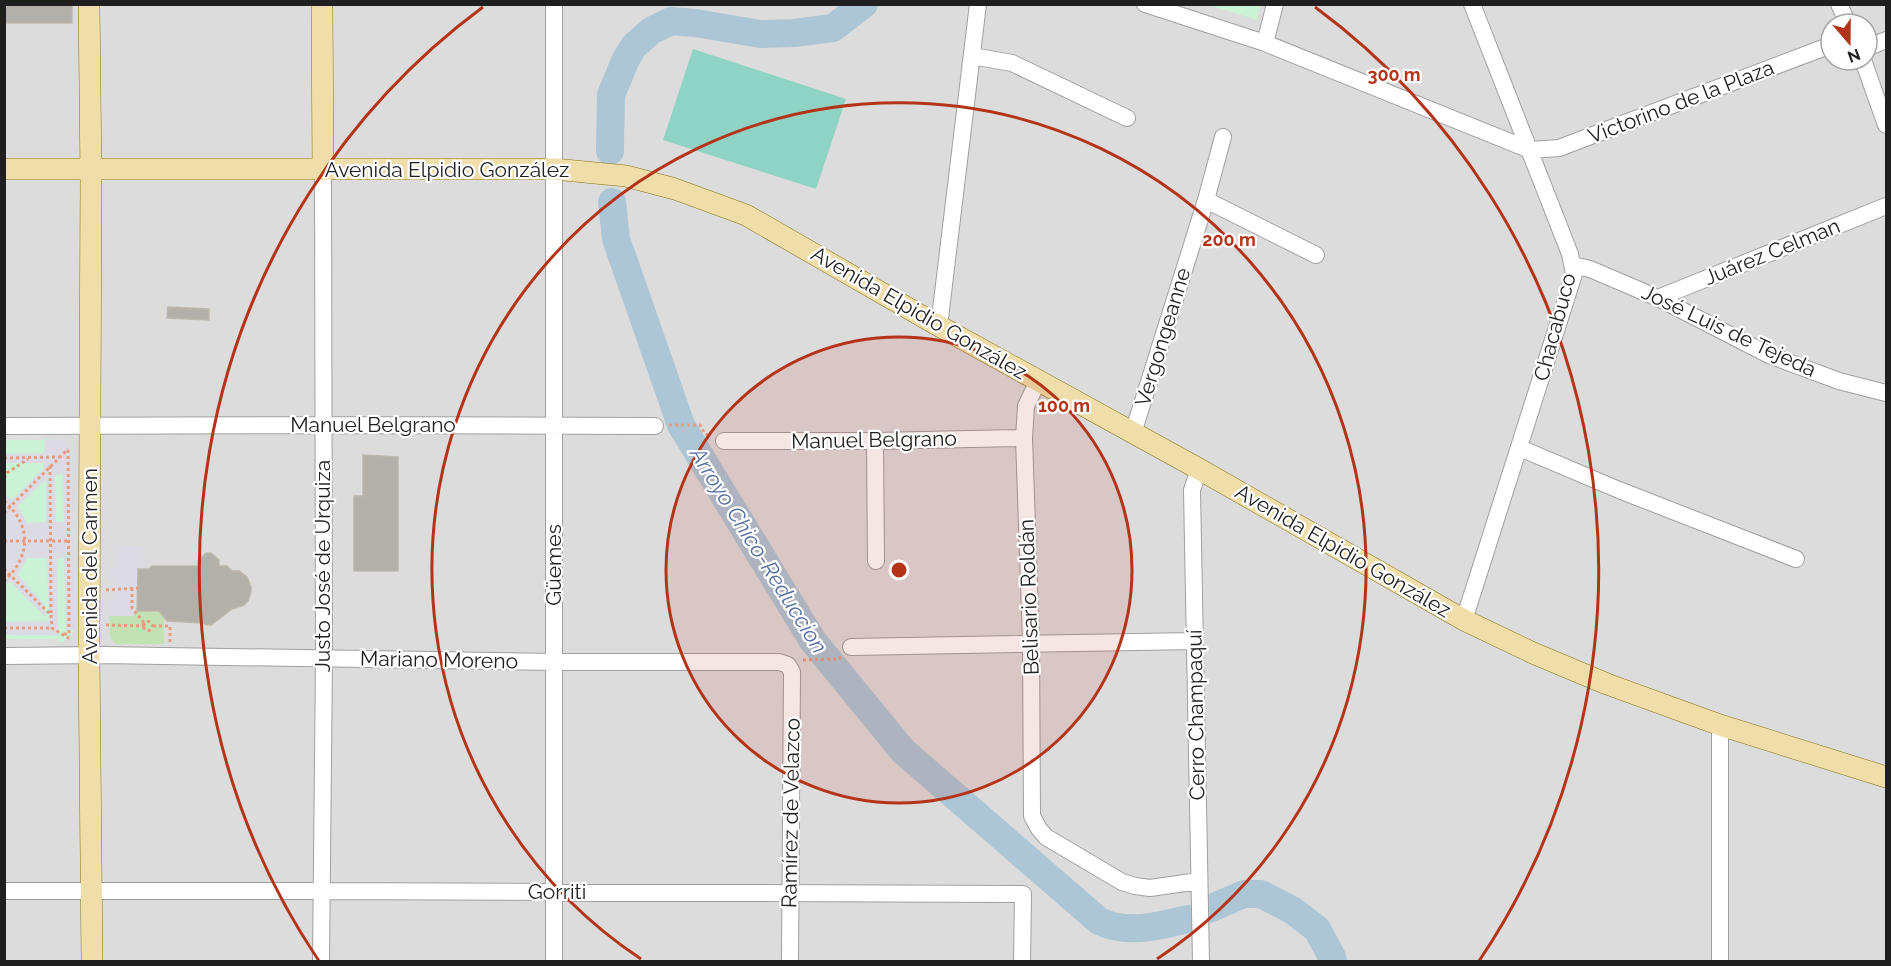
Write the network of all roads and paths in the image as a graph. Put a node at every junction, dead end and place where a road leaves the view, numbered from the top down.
1 (89, 4) edge
2 (322, 4) edge
3 (554, 4) edge
4 (978, 4) edge
5 (1145, 4) edge
6 (1275, 4) edge
7 (1472, 4) edge
8 (1265, 43) junction
9 (1819, 50) edge
10 (972, 56) junction
11 (1867, 72) edge
12 (1127, 118) dead end
13 (1887, 125) edge
14 (1223, 137) dead end
15 (1530, 150) junction
16 (4, 169) edge
17 (554, 169) junction
18 (90, 170) junction
19 (323, 170) junction
20 (1206, 200) junction
21 (1887, 206) edge
22 (1316, 255) dead end
23 (1573, 265) junction
24 (1658, 298) junction
25 (939, 326) junction
26 (1038, 381) junction
27 (1887, 393) edge
28 (323, 425) junction
29 (553, 425) junction
30 (663, 425) joint
31 (4, 426) edge
32 (90, 426) junction
33 (1133, 433) junction
34 (705, 434) dead end
35 (1024, 438) junction
36 (724, 441) dead end
37 (874, 441) junction
38 (1520, 448) junction
39 (59, 457) junction
40 (4, 458) edge
41 (30, 458) junction
42 (50, 466) junction
43 (1199, 469) junction
44 (6, 472) edge
45 (4, 478) edge
46 (4, 501) edge
47 (10, 507) junction
48 (4, 513) edge
49 (4, 541) edge
50 (25, 541) junction
51 (51, 541) junction
52 (69, 541) junction
53 (90, 541) junction
54 (1796, 559) dead end
55 (876, 561) dead end
56 (4, 569) edge
57 (11, 575) junction
58 (4, 581) edge
59 (132, 588) junction
60 (138, 588) dead end
61 (90, 590) junction
62 (51, 615) junction
63 (1464, 620) junction
64 (89, 625) junction
65 (144, 625) junction
66 (170, 626) dead end
67 (4, 628) edge
68 (52, 628) junction
69 (64, 634) junction
70 (1195, 641) junction
71 (1030, 643) junction
72 (845, 653) joint
73 (89, 655) junction
74 (4, 656) edge
75 (324, 658) junction
76 (554, 662) junction
77 (793, 662) junction
78 (1720, 725) junction
79 (1887, 777) edge
80 (1199, 881) junction
81 (4, 891) edge
82 (92, 891) junction
83 (321, 891) junction
84 (555, 892) junction
85 (790, 894) junction
86 (92, 962) edge
87 (321, 962) edge
88 (554, 962) edge
89 (790, 962) edge
90 (1022, 962) edge
91 (1201, 962) edge
92 (1720, 962) edge

1 - 18 main road, Avenida del Carmen
2 - 19 main road
3 - 17 street, Güemes
4 - 10 street
5 - 8 street
6 - 8 street
7 - 15 street, Chacabuco
8 - 15 street
9 - 15 street, Victorino de la Plaza
10 - 12 street
10 - 25 street
11 - 13 street
14 - 20 street, Vergongeanne
15 - 23 street, Chacabuco
16 - 18 main road, Avenida Elpidio González
17 - 19 main road, Avenida Elpidio González
17 - 25 main road, Avenida Elpidio González
17 - 29 street, Güemes
18 - 19 main road, Avenida Elpidio González
18 - 32 main road, Avenida del Carmen
19 - 28 street, Justo José de Urquiza
20 - 22 street
20 - 33 street, Vergongeanne
21 - 24 street, Juárez Celman
23 - 24 street, José Luis de Tejeda
23 - 38 street, Chacabuco
24 - 27 street, José Luis de Tejeda
25 - 26 main road, Avenida Elpidio González
26 - 33 main road, Avenida Elpidio González
26 - 35 street, Belisario Roldán
28 - 29 street, Manuel Belgrano
28 - 32 street, Manuel Belgrano
28 - 75 street, Justo José de Urquiza
29 - 30 street, Manuel Belgrano
29 - 76 street, Güemes
30 - 34 path
31 - 32 street, Manuel Belgrano
32 - 53 main road, Avenida del Carmen
33 - 43 main road, Avenida Elpidio González
35 - 37 street, Manuel Belgrano
35 - 71 street, Belisario Roldán
36 - 37 street, Manuel Belgrano
37 - 55 street
38 - 54 street
38 - 63 street, Chacabuco
39 - 41 path
39 - 42 path
39 - 52 path
40 - 41 path
41 - 44 path
42 - 47 path
42 - 51 path
43 - 63 main road, Avenida Elpidio González
43 - 70 street, Cerro Champaquí
44 - 45 path
46 - 47 path
47 - 48 path
47 - 50 path
49 - 50 path
50 - 51 path
50 - 57 path
51 - 52 path
51 - 62 path
52 - 53 path
52 - 69 path
53 - 61 main road, Avenida del Carmen
56 - 57 path
57 - 58 path
57 - 62 path
59 - 60 path
59 - 61 path
59 - 65 path
61 - 64 main road, Avenida del Carmen
62 - 68 path
63 - 78 main road, Avenida Elpidio González
64 - 65 path
64 - 73 main road, Avenida del Carmen
65 - 66 path
67 - 68 path
68 - 69 path
69 - 73 path
70 - 71 street
70 - 80 street, Cerro Champaquí
71 - 72 street
71 - 80 street, Belisario Roldán
72 - 77 path
73 - 74 street, Mariano Moreno
73 - 75 street, Mariano Moreno
73 - 82 main road, Avenida del Carmen
75 - 76 street, Mariano Moreno
75 - 83 street, Justo José de Urquiza
76 - 77 street, Mariano Moreno
76 - 84 street, Güemes
77 - 85 street, Ramírez de Velazco
78 - 79 main road, Avenida Elpidio González
78 - 92 street
80 - 91 street, Cerro Champaquí
81 - 82 street, Gorriti
82 - 83 street, Gorriti
82 - 86 main road, Avenida del Carmen
83 - 84 street, Gorriti
83 - 87 street, Justo José de Urquiza
84 - 85 street, Gorriti
84 - 88 street, Güemes
85 - 89 street, Ramírez de Velazco
85 - 90 street, Gorriti

